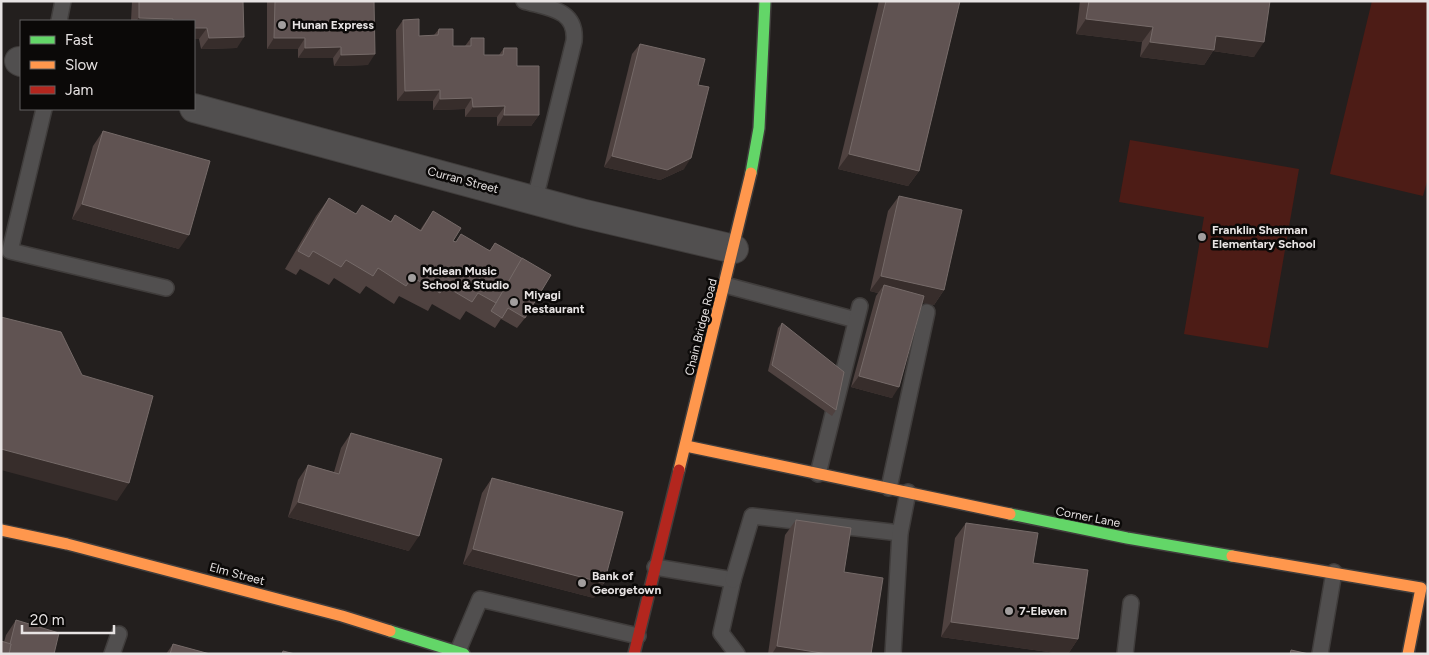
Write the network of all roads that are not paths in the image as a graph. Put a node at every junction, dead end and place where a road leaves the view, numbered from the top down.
1 (63, 1) edge
2 (524, 1) edge
3 (765, 1) edge
4 (59, 20) edge
5 (195, 108) edge
6 (44, 110) edge
7 (535, 199) junction
8 (734, 249) junction
9 (725, 285) junction
10 (166, 288) dead end
11 (927, 312) dead end
12 (686, 446) junction
13 (818, 474) junction
14 (889, 488) junction
15 (908, 492) junction
16 (1, 530) edge
17 (900, 533) junction
18 (655, 566) junction
19 (1334, 572) junction
20 (733, 580) junction
21 (1131, 602) dead end
22 (119, 634) dead end
23 (638, 636) junction
24 (461, 653) edge
25 (112, 654) edge
26 (634, 654) edge
27 (737, 654) edge
28 (893, 654) edge
29 (1125, 654) edge
30 (1320, 654) edge
31 (1408, 654) edge

1 - 4 lane
2 - 7 lane
3 - 8 street, Chain Bridge Road
5 - 7 street, Curran Street
6 - 10 lane
7 - 8 street, Curran Street
8 - 9 street, Chain Bridge Road
9 - 12 street, Chain Bridge Road
9 - 13 lane
11 - 14 lane
12 - 13 street, Corner Lane
12 - 18 street, Chain Bridge Road
13 - 14 street, Corner Lane
14 - 15 street, Corner Lane
15 - 17 lane
15 - 19 street, Corner Lane
16 - 24 street, Elm Street
17 - 20 lane
17 - 28 lane
18 - 20 lane
18 - 23 street, Chain Bridge Road
19 - 30 lane
19 - 31 street, Corner Lane
20 - 27 lane
21 - 29 lane
22 - 25 lane
23 - 24 lane
23 - 26 street, Chain Bridge Road

